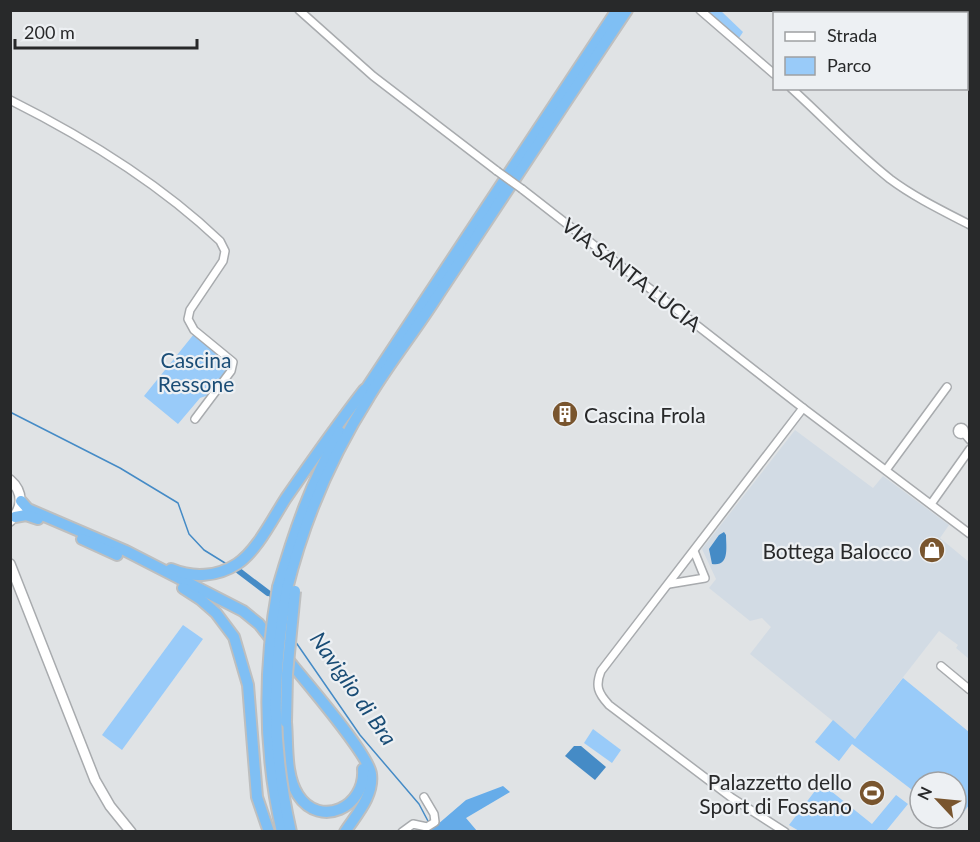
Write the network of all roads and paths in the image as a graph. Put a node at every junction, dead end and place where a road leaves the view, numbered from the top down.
1 (299, 10) edge
2 (617, 10) edge
3 (627, 10) edge
4 (700, 10) edge
5 (773, 73) edge
6 (793, 90) edge
7 (10, 100) edge
8 (969, 225) edge
9 (368, 385) junction
10 (947, 387) dead end
11 (803, 408) junction
12 (195, 419) dead end
13 (964, 433) dead end
14 (969, 440) edge
15 (969, 448) edge
16 (886, 470) junction
17 (10, 480) edge
18 (21, 501) junction
19 (931, 504) junction
20 (13, 519) edge
21 (969, 534) edge
22 (694, 551) junction
23 (125, 555) junction
24 (10, 564) edge
25 (669, 584) junction
26 (286, 589) junction
27 (941, 666) dead end
28 (969, 690) edge
29 (350, 739) junction
30 (424, 797) dead end
31 (121, 828) edge
32 (131, 831) edge
33 (269, 831) edge
34 (282, 831) edge
35 (291, 831) edge
36 (345, 831) edge
37 (402, 831) edge
38 (785, 831) edge

1 - 11 street, VIA SANTA LUCIA, bridge
2 - 9 highway
3 - 26 highway
4 - 5 street
6 - 8 street
7 - 12 street
9 - 23 highway
9 - 26 highway
10 - 16 street
11 - 16 street, VIA SANTA LUCIA
11 - 22 street
13 - 14 street
15 - 19 street
16 - 19 street, VIA SANTA LUCIA
17 - 18 main road
18 - 20 main road
18 - 23 highway
19 - 21 street, VIA SANTA LUCIA
20 - 23 highway
22 - 25 street
22 - 25 street
23 - 29 highway
23 - 33 highway
24 - 31 main road
25 - 38 street
26 - 29 highway, bridge
26 - 34 highway, bridge
26 - 35 highway, bridge
27 - 28 street
29 - 36 highway
30 - 37 street
31 - 32 main road

